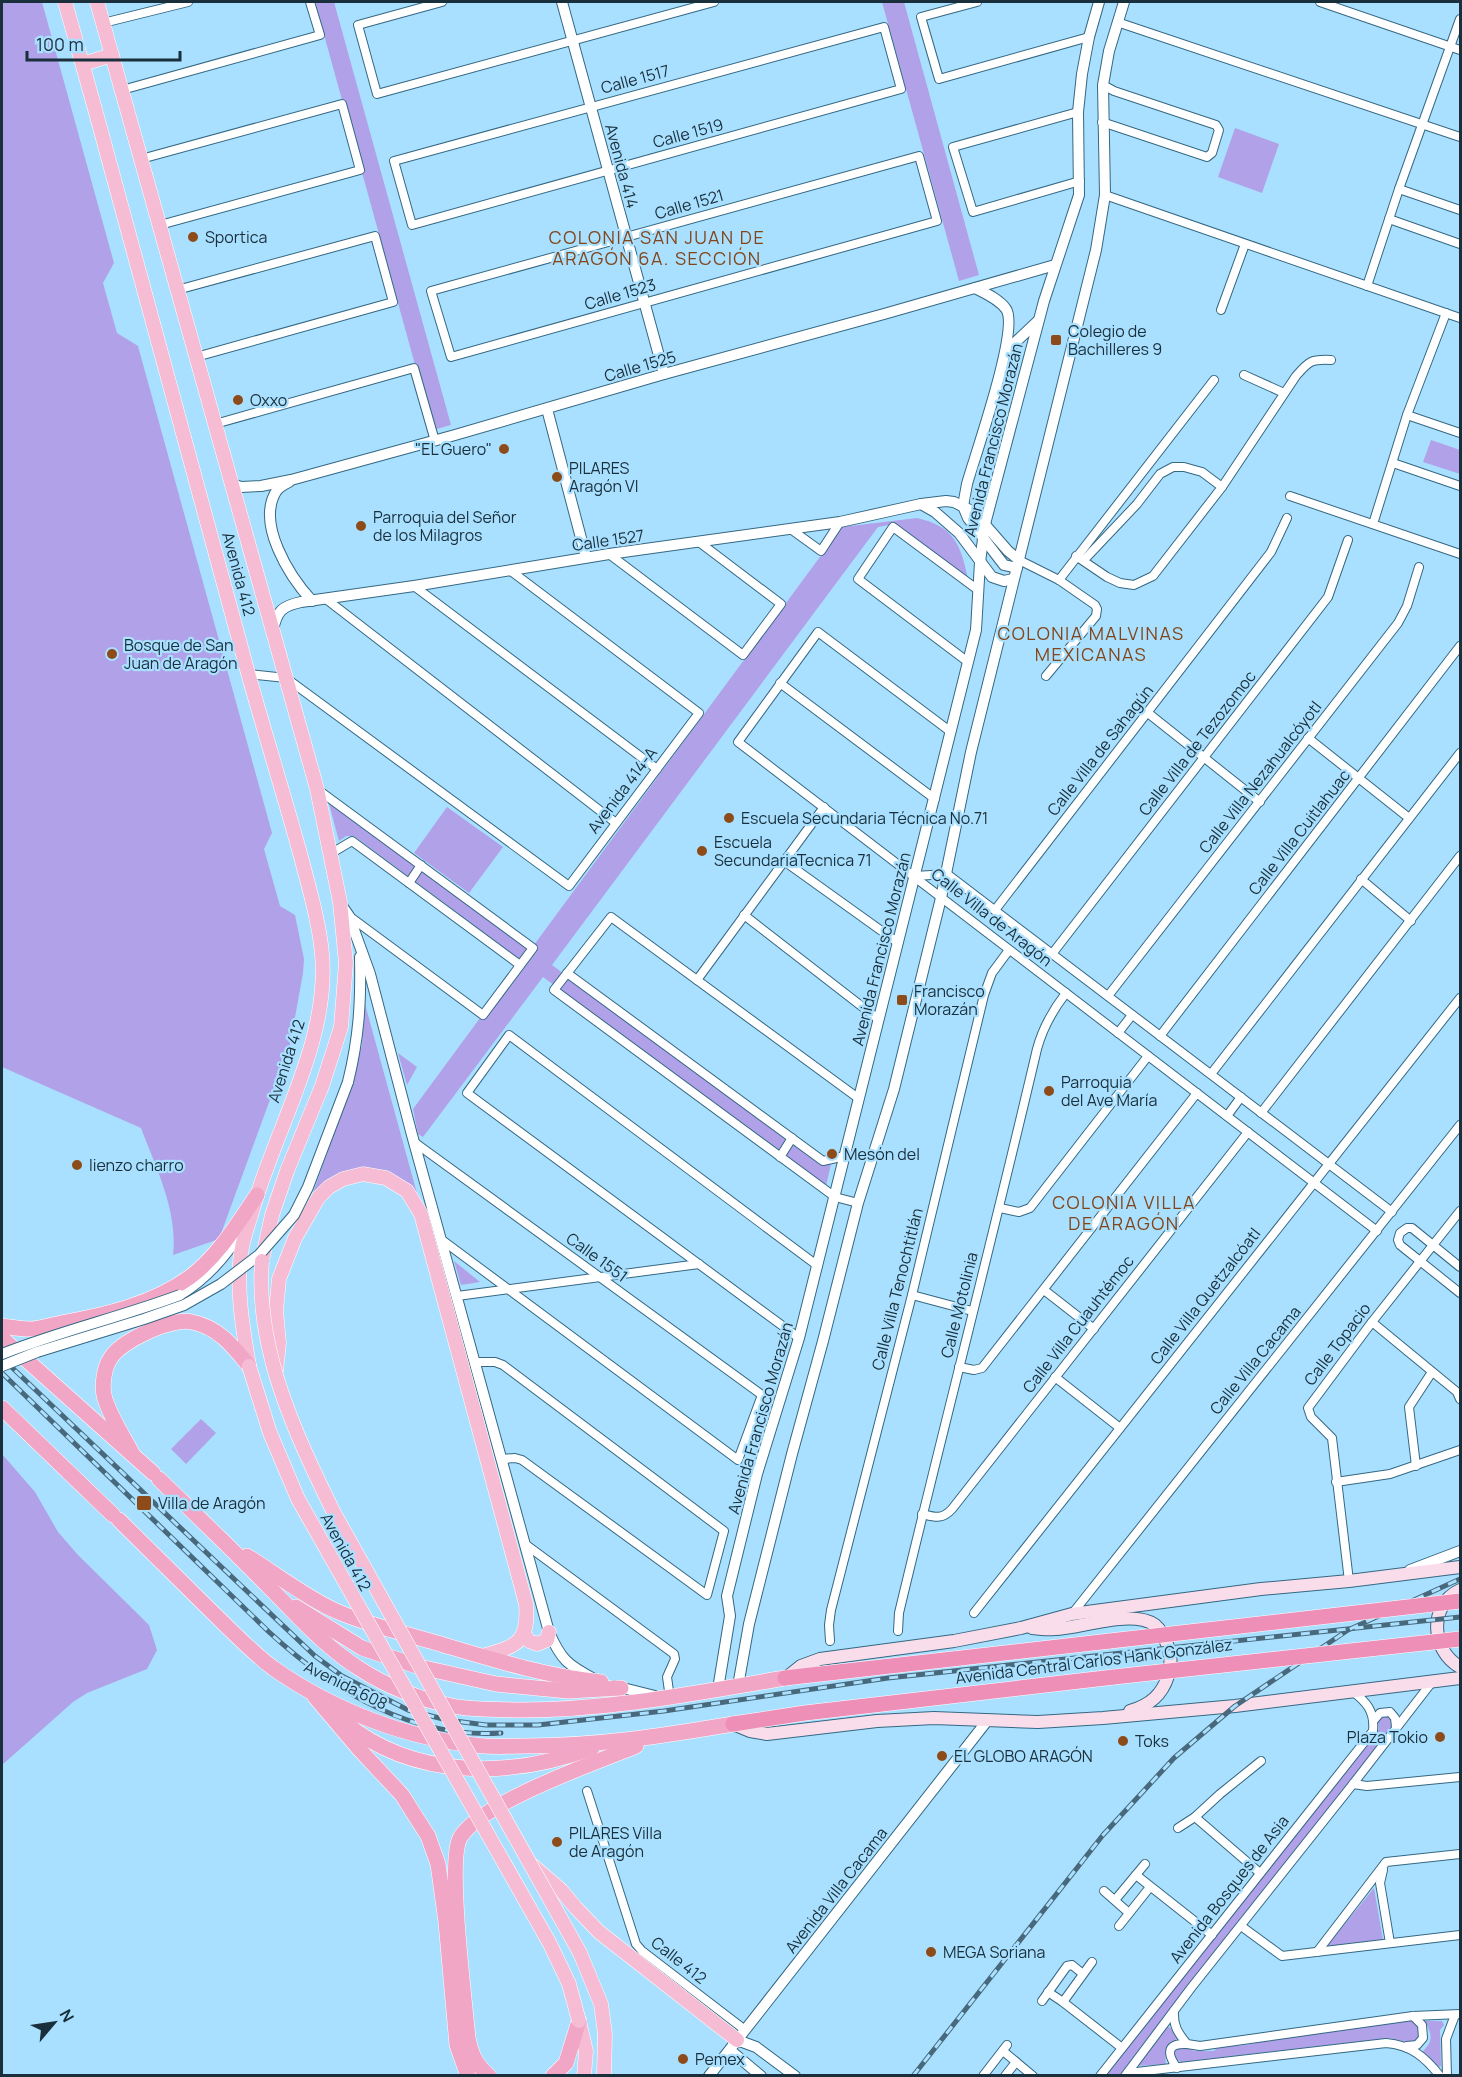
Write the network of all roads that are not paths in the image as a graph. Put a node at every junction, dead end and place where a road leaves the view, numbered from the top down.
1 (65, 2) edge
2 (97, 2) edge
3 (188, 2) edge
4 (310, 2) edge
5 (442, 2) edge
6 (562, 2) edge
7 (714, 2) edge
8 (977, 2) edge
9 (1099, 2) edge
10 (1124, 2) edge
11 (1320, 2) edge
12 (1461, 19) edge
13 (1117, 22) junction
14 (103, 23) junction
15 (1089, 37) junction
16 (572, 40) junction
17 (1451, 47) junction
18 (1461, 50) edge
19 (112, 55) junction
20 (83, 64) junction
21 (1103, 86) junction
22 (901, 89) joint
23 (122, 90) junction
24 (591, 107) junction
25 (1078, 112) junction
26 (1102, 122) junction
27 (1423, 125) junction
28 (1461, 137) edge
29 (141, 159) junction
30 (608, 171) junction
31 (1080, 181) junction
32 (1399, 189) junction
33 (1105, 195) junction
34 (1461, 210) edge
35 (1389, 219) junction
36 (937, 221) joint
37 (160, 225) junction
38 (412, 225) joint
39 (626, 237) junction
40 (1245, 244) junction
41 (1461, 244) edge
42 (1055, 264) junction
43 (1367, 286) junction
44 (975, 288) junction
45 (177, 290) junction
46 (644, 303) junction
47 (1221, 310) dead end
48 (1446, 313) junction
49 (1461, 318) edge
50 (1038, 321) junction
51 (1006, 351) junction
52 (196, 357) junction
53 (451, 357) joint
54 (1331, 360) dead end
55 (664, 374) junction
56 (1244, 375) dead end
57 (1214, 380) dead end
58 (1284, 393) junction
59 (547, 409) junction
60 (1407, 415) junction
61 (215, 424) junction
62 (1461, 433) edge
63 (435, 441) junction
64 (1393, 463) junction
65 (291, 480) junction
66 (232, 484) junction
67 (1461, 486) edge
68 (1222, 488) junction
69 (1290, 496) dead end
70 (921, 504) junction
71 (963, 506) junction
72 (1287, 518) dead end
73 (840, 522) junction
74 (985, 524) junction
75 (1373, 524) junction
76 (792, 530) junction
77 (983, 539) junction
78 (1348, 540) dead end
79 (699, 542) junction
80 (609, 554) junction
81 (1461, 554) edge
82 (586, 557) junction
83 (1080, 558) junction
84 (980, 562) junction
85 (1022, 564) junction
86 (1419, 567) dead end
87 (511, 571) junction
88 (1013, 579) junction
89 (1059, 580) junction
90 (414, 586) junction
91 (978, 590) junction
92 (326, 599) junction
93 (312, 601) junction
94 (273, 630) junction
95 (1461, 646) edge
96 (968, 662) junction
97 (248, 674) junction
98 (1046, 676) dead end
99 (286, 678) junction
100 (780, 683) junction
101 (1148, 713) junction
102 (951, 732) junction
103 (1308, 738) junction
104 (1461, 753) edge
105 (1204, 759) junction
106 (657, 769) junction
107 (1359, 778) junction
108 (317, 789) junction
109 (935, 799) junction
110 (1260, 802) junction
111 (824, 807) junction
112 (1409, 818) junction
113 (616, 823) junction
114 (330, 854) junction
115 (1461, 856) edge
116 (784, 861) junction
117 (421, 866) junction
118 (947, 874) junction
119 (915, 876) junction
120 (1361, 879) junction
121 (409, 883) junction
122 (941, 898) junction
123 (340, 902) junction
124 (995, 910) junction
125 (744, 915) junction
126 (349, 916) junction
127 (1411, 921) junction
128 (897, 942) junction
129 (360, 948) junction
130 (1009, 950) junction
131 (1052, 954) junction
132 (520, 965) junction
133 (567, 973) junction
134 (697, 980) junction
135 (1066, 993) junction
136 (1108, 996) junction
137 (1461, 998) edge
138 (1132, 1015) junction
139 (878, 1019) junction
140 (1118, 1033) junction
141 (1160, 1036) junction
142 (1148, 1056) junction
143 (1211, 1074) junction
144 (1197, 1093) junction
145 (1241, 1097) junction
146 (858, 1098) junction
147 (1261, 1113) junction
148 (1227, 1116) junction
149 (1461, 1125) edge
150 (1248, 1132) junction
151 (792, 1138) junction
152 (414, 1142) junction
153 (845, 1156) junction
154 (780, 1157) junction
155 (1329, 1164) junction
156 (1314, 1183) junction
157 (257, 1195) junction
158 (835, 1197) junction
159 (858, 1203) junction
160 (1000, 1208) junction
161 (1461, 1210) edge
162 (1392, 1212) junction
163 (251, 1216) junction
164 (1377, 1231) junction
165 (442, 1240) junction
166 (1433, 1245) junction
167 (1420, 1261) junction
168 (699, 1264) junction
169 (818, 1266) junction
170 (1461, 1267) edge
171 (601, 1278) junction
172 (508, 1290) junction
173 (1044, 1290) junction
174 (1461, 1293) edge
175 (912, 1294) junction
176 (457, 1296) junction
177 (972, 1311) junction
178 (1372, 1322) junction
179 (2, 1326) edge
180 (1094, 1329) junction
181 (2, 1338) edge
182 (799, 1338) junction
183 (2, 1354) edge
184 (475, 1362) junction
185 (2, 1366) edge
186 (249, 1366) junction
187 (959, 1367) junction
188 (1432, 1372) junction
189 (276, 1373) junction
190 (1055, 1377) junction
191 (1461, 1399) edge
192 (2, 1409) edge
193 (1120, 1428) junction
194 (1461, 1450) edge
195 (132, 1453) junction
196 (502, 1459) junction
197 (1416, 1466) junction
198 (1336, 1482) junction
199 (922, 1514) junction
200 (221, 1540) junction
201 (525, 1544) junction
202 (1461, 1551) edge
203 (1461, 1567) edge
204 (1398, 1575) junction
205 (1349, 1581) junction
206 (270, 1587) junction
207 (1461, 1590) edge
208 (1461, 1601) edge
209 (974, 1613) dead end
210 (1072, 1614) junction
211 (730, 1616) junction
212 (749, 1624) junction
213 (1021, 1628) junction
214 (898, 1630) dead end
215 (549, 1632) junction
216 (524, 1634) junction
217 (1461, 1639) edge
218 (830, 1641) dead end
219 (482, 1656) junction
220 (1461, 1667) edge
221 (785, 1678) junction
222 (1461, 1678) edge
223 (601, 1682) junction
224 (1432, 1682) junction
225 (738, 1686) junction
226 (621, 1688) junction
227 (718, 1689) junction
228 (1352, 1691) junction
229 (312, 1692) junction
230 (666, 1698) junction
231 (604, 1706) joint
232 (1103, 1718) junction
233 (1375, 1719) junction
234 (987, 1721) junction
235 (733, 1725) junction
236 (1396, 1727) junction
237 (656, 1738) junction
238 (612, 1743) junction
239 (1261, 1761) dead end
240 (1461, 1777) edge
241 (1353, 1784) junction
242 (587, 1791) dead end
243 (1195, 1817) junction
244 (1178, 1828) dead end
245 (1461, 1854) edge
246 (1386, 1862) junction
247 (1145, 1864) dead end
248 (532, 1865) junction
249 (1260, 1873) junction
250 (1136, 1875) junction
251 (1150, 1887) junction
252 (1104, 1891) dead end
253 (1115, 1900) junction
254 (1130, 1913) junction
255 (1119, 1926) dead end
256 (1241, 1926) junction
257 (1212, 1935) junction
258 (1461, 1935) edge
259 (1390, 1943) junction
260 (1317, 1953) junction
261 (1092, 1962) dead end
262 (1083, 1974) junction
263 (1048, 1992) junction
264 (1042, 2001) dead end
265 (1063, 2002) junction
266 (1174, 2010) junction
267 (1458, 2015) edge
268 (1413, 2016) junction
269 (579, 2021) junction
270 (737, 2040) junction
271 (1187, 2044) junction
272 (1406, 2046) junction
273 (1122, 2048) junction
274 (1016, 2061) junction
275 (1177, 2068) junction
276 (1127, 2074) edge
277 (468, 2076) edge
278 (489, 2076) edge
279 (553, 2076) edge
280 (584, 2076) edge
281 (604, 2076) edge
282 (709, 2076) edge
283 (761, 2076) edge
284 (795, 2076) edge
285 (983, 2076) edge
286 (1005, 2076) edge
287 (1034, 2076) edge
288 (1100, 2076) edge
289 (1440, 2076) edge
290 (1447, 2076) edge

1 - 20 main road, Avenida 412
2 - 14 main road, Avenida 412
3 - 14 street
4 - 23 street
5 - 16 street
6 - 16 street, Avenida 414
7 - 16 street
8 - 15 street
9 - 15 street, Avenida Francisco Morazán
10 - 13 street
11 - 17 street
12 - 17 street
13 - 21 street
13 - 27 street
14 - 19 main road, Avenida 412
15 - 25 street, Avenida Francisco Morazán
16 - 24 street, Avenida 414
17 - 18 street
17 - 27 street
19 - 20 main road
19 - 23 main road, Avenida 412
20 - 97 main road, Avenida 412
21 - 26 street
21 - 26 street
22 - 24 street, Calle 1517
22 - 30 street, Calle 1519
23 - 29 main road, Avenida 412
24 - 30 street, Avenida 414
24 - 38 street, Calle 1517
25 - 31 street, Avenida Francisco Morazán
25 - 31 street
26 - 33 street
27 - 28 street
27 - 32 street
29 - 37 main road, Avenida 412
29 - 37 street
30 - 38 street, Calle 1519
30 - 39 street, Avenida 414
31 - 42 street, Avenida Francisco Morazán
32 - 34 street
32 - 35 street
33 - 40 street
33 - 85 street
35 - 41 street
35 - 43 street
36 - 39 street, Calle 1521
36 - 46 street, Calle 1523
37 - 45 main road, Avenida 412
39 - 46 street, Avenida 414
39 - 53 street, Calle 1521
40 - 43 street
40 - 47 street
42 - 44 street, Calle 1525
42 - 50 street, Avenida Francisco Morazán
43 - 48 street
44 - 51 street
44 - 55 street, Calle 1525
45 - 52 main road, Avenida 412
45 - 52 street
46 - 53 street, Calle 1523
46 - 55 street, Avenida 414
48 - 49 street
48 - 60 street
50 - 51 street
50 - 74 street, Avenida Francisco Morazán
51 - 71 street
52 - 61 main road, Avenida 412
54 - 58 street
55 - 59 street, Calle 1525
56 - 58 street
57 - 83 street
58 - 68 street
59 - 63 street, Calle 1525
59 - 82 street
60 - 62 street
60 - 64 street
61 - 63 street
61 - 66 main road, Avenida 412
63 - 65 street, Calle 1525
64 - 67 street
64 - 75 street
65 - 66 street, Calle 1525
65 - 93 street
66 - 94 main road, Avenida 412
68 - 83 street
68 - 83 street
69 - 75 street
70 - 71 street, Calle 1527
70 - 73 street, Calle 1527
70 - 84 street
71 - 74 street
71 - 77 street
72 - 101 street, Calle Villa de Sahagún
73 - 76 street, Calle 1527
73 - 76 street
74 - 77 street, Avenida Francisco Morazán
74 - 85 street
75 - 81 street
76 - 79 street, Calle 1527
77 - 84 street, Avenida Francisco Morazán
77 - 85 street
78 - 105 street, Calle Villa de Tezozomoc
79 - 80 street, Calle 1527
79 - 80 street
80 - 82 street, Calle 1527
82 - 87 street, Calle 1527
83 - 89 street
84 - 88 street
84 - 91 street, Avenida Francisco Morazán
85 - 88 street
85 - 89 street
86 - 103 street, Calle Villa Nezahualcóyotl
87 - 90 street, Calle 1527
87 - 106 street, Avenida 414-A
88 - 118 street
89 - 98 street
90 - 92 street, Calle 1527
90 - 106 street
91 - 96 street, Avenida Francisco Morazán
91 - 96 street
92 - 93 street, Calle 1527
92 - 113 street
93 - 94 street, Calle 1527
94 - 99 main road, Avenida 412
95 - 107 street, Calle Villa Cuitlahuac
96 - 102 street, Avenida Francisco Morazán
97 - 99 street
97 - 157 main road, Avenida 412
99 - 108 main road, Avenida 412
99 - 113 street, Avenida 414-A
100 - 102 street
100 - 109 street
100 - 111 street
101 - 105 street
101 - 124 street, Calle Villa de Sahagún
102 - 109 street, Avenida Francisco Morazán
103 - 107 street
103 - 110 street, Calle Villa Nezahualcóyotl
104 - 112 street
105 - 110 street
105 - 131 street, Calle Villa de Tezozomoc
106 - 113 street, Avenida 414-A
107 - 112 street
107 - 141 street, Calle Villa Cuitlahuac
108 - 114 main road, Avenida 412
108 - 117 street
109 - 119 street, Avenida Francisco Morazán
110 - 136 street, Calle Villa Nezahualcóyotl
111 - 116 street
111 - 119 street
112 - 120 street
114 - 121 street
114 - 123 main road, Avenida 412
115 - 127 street
116 - 125 street
116 - 128 street
117 - 121 street
117 - 132 street
118 - 119 street, Calle Villa de Aragón
118 - 122 street
118 - 124 street, Calle Villa de Aragón
119 - 122 street, Calle Villa de Aragón
119 - 128 street, Avenida Francisco Morazán
120 - 127 street
120 - 143 street
121 - 132 street
122 - 130 street, Calle Villa de Aragón
122 - 159 street
123 - 126 street, Avenida 412
123 - 189 main road, Avenida 412, bridge
124 - 131 street, Calle Villa de Aragón
125 - 134 street
125 - 139 street
126 - 129 street, Avenida 412
126 - 132 street
127 - 147 street
128 - 139 street, Avenida Francisco Morazán
129 - 152 street, Avenida 412
129 - 185 street, bridge
130 - 135 street, Calle Villa de Aragón
130 - 175 street, Calle Villa Tenochtitlán
131 - 136 street, Calle Villa de Aragón
133 - 134 street
133 - 151 street
133 - 154 street
134 - 146 street
135 - 140 street, Calle Villa de Aragón
135 - 160 street, Calle Motolinia
136 - 138 street, Calle Villa de Aragón
137 - 155 street, Calle Villa Quetzalcóatl
138 - 140 street
138 - 141 street, Calle Villa de Aragón
139 - 146 street, Avenida Francisco Morazán
140 - 142 street, Calle Villa de Aragón
141 - 143 street, Calle Villa de Aragón
142 - 144 street, Calle Villa de Aragón
142 - 160 street
143 - 145 street, Calle Villa de Aragón
144 - 148 street, Calle Villa de Aragón
144 - 173 street
145 - 147 street, Calle Villa de Aragón
145 - 148 street
146 - 153 street, Avenida Francisco Morazán
147 - 155 street, Calle Villa de Aragón
148 - 150 street, Calle Villa de Aragón
149 - 162 street, Calle Villa Cacama
150 - 156 street, Calle Villa de Aragón
150 - 180 street, Calle Villa Cuauhtémoc
151 - 153 street
151 - 154 street
152 - 165 street, Avenida 412
152 - 171 street, Calle 1551
153 - 158 street, Avenida Francisco Morazán
154 - 158 street
155 - 156 street, Calle Villa Quetzalcóatl
155 - 162 street, Calle Villa de Aragón
156 - 164 street, Calle Villa de Aragón
156 - 193 street, Calle Villa Quetzalcóatl
157 - 163 main road, Avenida 412
157 - 179 highway
158 - 159 street
158 - 169 street, Avenida Francisco Morazán
159 - 212 street
160 - 177 street, Calle Motolinia
161 - 166 street, Calle Topacio
162 - 164 street, Calle Villa Cacama
163 - 183 street, bridge
163 - 186 main road, Avenida 412
164 - 210 street, Calle Villa Cacama
165 - 172 street
165 - 176 street, Avenida 412
166 - 167 street, Calle Topacio
166 - 167 street
166 - 170 street
167 - 174 street
167 - 178 street, Calle Topacio
168 - 169 street
168 - 171 street
168 - 182 street
169 - 182 street, Avenida Francisco Morazán
171 - 172 street
171 - 172 street, Calle 1551
172 - 176 street
173 - 180 street
173 - 187 street
175 - 177 street
175 - 218 street, Calle Villa Tenochtitlán
176 - 184 street, Avenida 412
177 - 187 street, Calle Motolinia
178 - 188 street
178 - 198 street, Calle Topacio
180 - 190 street, Calle Villa Cuauhtémoc
181 - 195 highway, Avenida 608
182 - 211 street, Avenida Francisco Morazán
184 - 196 street, Avenida 412
184 - 196 street
186 - 195 highway
186 - 269 main road, Avenida 412, bridge
187 - 199 street, Calle Motolinia
188 - 191 street
188 - 197 street
189 - 216 main road
189 - 248 main road, Avenida 412, bridge
190 - 193 street
190 - 199 street, Calle Villa Cuauhtémoc
192 - 229 highway, Avenida 608
193 - 209 street, Calle Villa Quetzalcóatl
194 - 197 street
195 - 200 highway, Avenida 608
196 - 201 street, Avenida 412
197 - 198 street
198 - 205 street, Calle Topacio
199 - 214 street, Calle Motolinia
200 - 206 highway, Avenida 608
200 - 219 highway
201 - 215 street, Avenida 412
201 - 230 street
202 - 204 street
203 - 204 main road, Avenida Central Carlos Hank González
204 - 205 main road, Avenida Central Carlos Hank González
205 - 210 main road, Avenida Central Carlos Hank González
206 - 226 highway
206 - 231 highway, Avenida 608
207 - 220 main road
208 - 221 highway, Avenida Central Carlos Hank González, bridge
210 - 213 main road, Avenida Central Carlos Hank González
211 - 212 street
211 - 227 street, Avenida Francisco Morazán
212 - 225 street
213 - 221 main road, Avenida Central Carlos Hank González
213 - 232 main road
215 - 216 main road
215 - 223 street, Avenida 412
216 - 219 main road
217 - 235 highway, Avenida Central Carlos Hank González, bridge
219 - 223 highway
221 - 225 highway, Avenida Central Carlos Hank González
222 - 224 main road, Avenida Central Carlos Hank González
223 - 226 street, Avenida 412
224 - 228 main road, Avenida Central Carlos Hank González
224 - 236 street, Avenida Bosques de Asia
225 - 227 highway, Avenida Central Carlos Hank González
226 - 230 street, Avenida 412
227 - 230 highway, Avenida Central Carlos Hank González
228 - 232 main road, Avenida Central Carlos Hank González
228 - 233 street
229 - 238 highway, Avenida 608
229 - 238 highway
229 - 277 highway
230 - 231 highway, Avenida Central Carlos Hank González
232 - 234 main road, Avenida Central Carlos Hank González
233 - 236 street
233 - 249 street, Avenida Bosques de Asia
234 - 235 main road, Avenida Central Carlos Hank González
234 - 270 street, Avenida Villa Cacama
235 - 237 highway, Avenida Central Carlos Hank González
236 - 241 street, Avenida Bosques de Asia
237 - 238 highway, Avenida Central Carlos Hank González
237 - 278 highway
239 - 243 street
240 - 241 street
241 - 256 street, Avenida Bosques de Asia
242 - 270 street, Calle 412
243 - 244 street
243 - 249 street
245 - 246 street
246 - 259 street
246 - 260 street
247 - 250 street
248 - 270 main road
248 - 281 main road, Avenida 412, bridge
249 - 257 street, Avenida Bosques de Asia
250 - 251 street
250 - 253 street
251 - 254 street
251 - 257 street
252 - 253 street
253 - 254 street
254 - 255 street
256 - 260 street
256 - 266 street, Avenida Bosques de Asia
257 - 273 street, Avenida Bosques de Asia
258 - 259 street
259 - 260 street
261 - 262 street
262 - 263 street
262 - 265 street
263 - 264 street
263 - 265 street
265 - 273 street
266 - 271 street
266 - 276 street, Avenida Bosques de Asia
267 - 268 street
267 - 290 street
268 - 271 street
268 - 272 street
269 - 279 highway
269 - 280 main road, Avenida 412
270 - 282 street, Avenida Villa Cacama
270 - 283 street
270 - 284 street
271 - 275 street
272 - 275 street
272 - 289 street
273 - 288 street, Avenida Bosques de Asia
274 - 285 street
274 - 286 street
274 - 287 street
275 - 276 street

